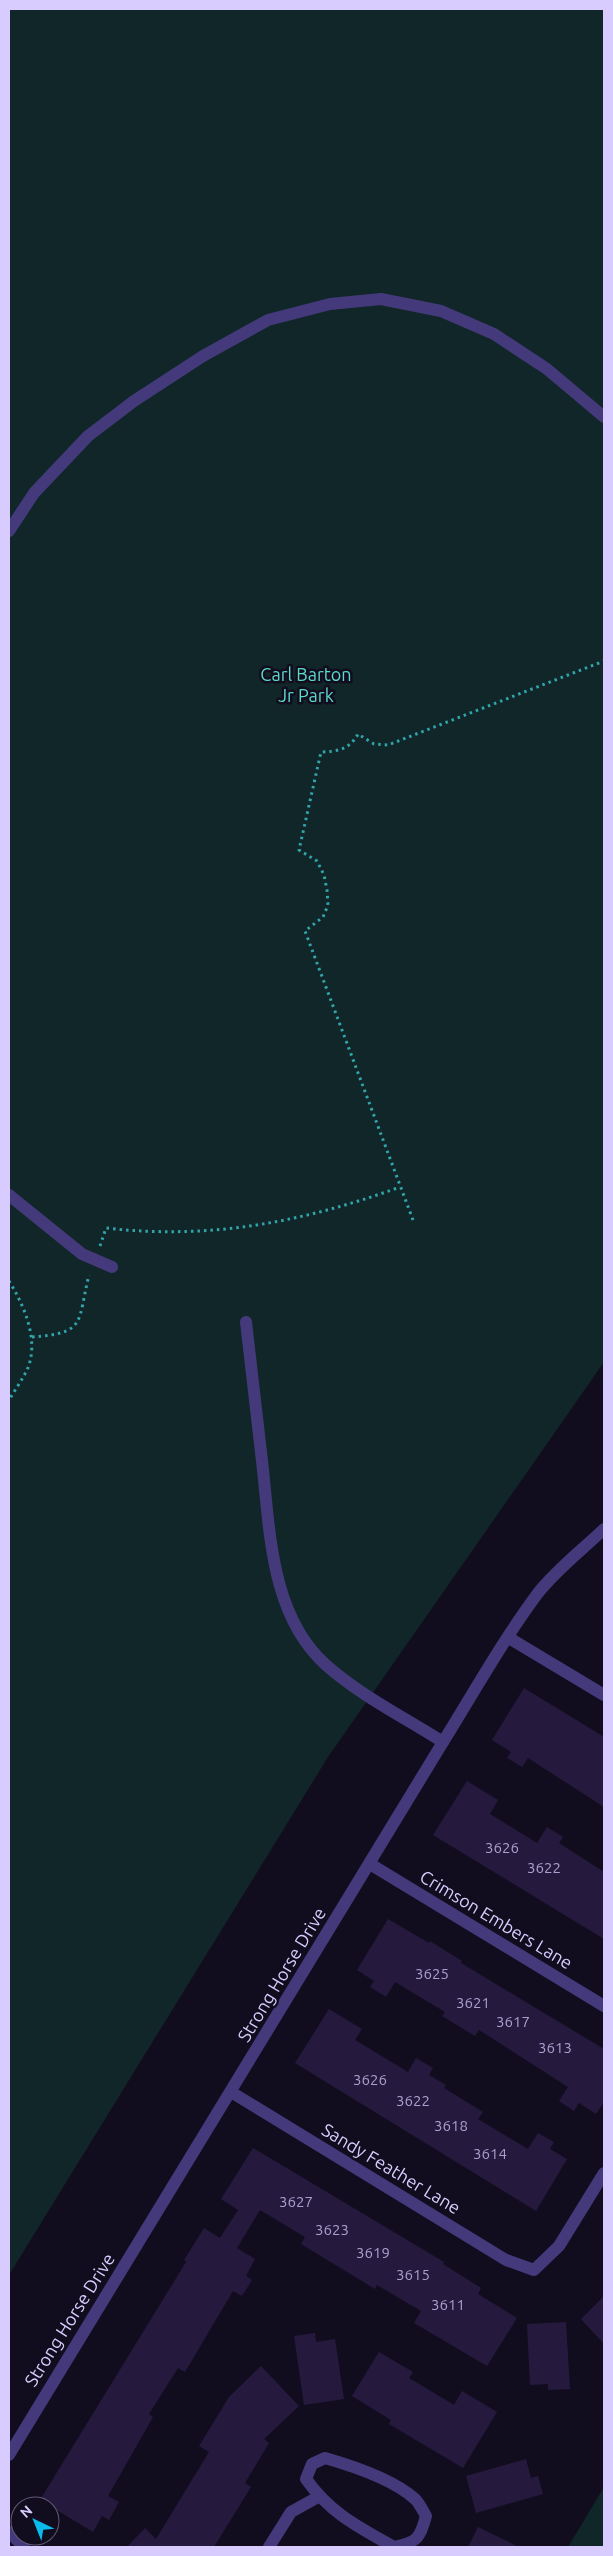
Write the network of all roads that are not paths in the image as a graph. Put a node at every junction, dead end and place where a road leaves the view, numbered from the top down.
1 (604, 417) edge
2 (9, 531) edge
3 (9, 1195) edge
4 (112, 1267) dead end
5 (246, 1322) dead end
6 (604, 1529) edge
7 (509, 1638) junction
8 (604, 1696) edge
9 (443, 1742) junction
10 (370, 1864) junction
11 (604, 2006) edge
12 (231, 2092) junction
13 (604, 2173) edge
14 (9, 2455) edge
15 (318, 2497) junction
16 (9, 2532) edge
17 (24, 2547) edge
18 (269, 2547) edge

1 - 2 street
3 - 4 street
5 - 9 street
6 - 7 street, Strong Horse Drive
7 - 8 street
7 - 9 street, Strong Horse Drive
9 - 10 street, Strong Horse Drive
10 - 11 street, Crimson Embers Lane
10 - 12 street, Strong Horse Drive
12 - 13 street, Sandy Feather Lane
12 - 14 street, Strong Horse Drive
15 - 15 street
15 - 18 street
16 - 17 street

